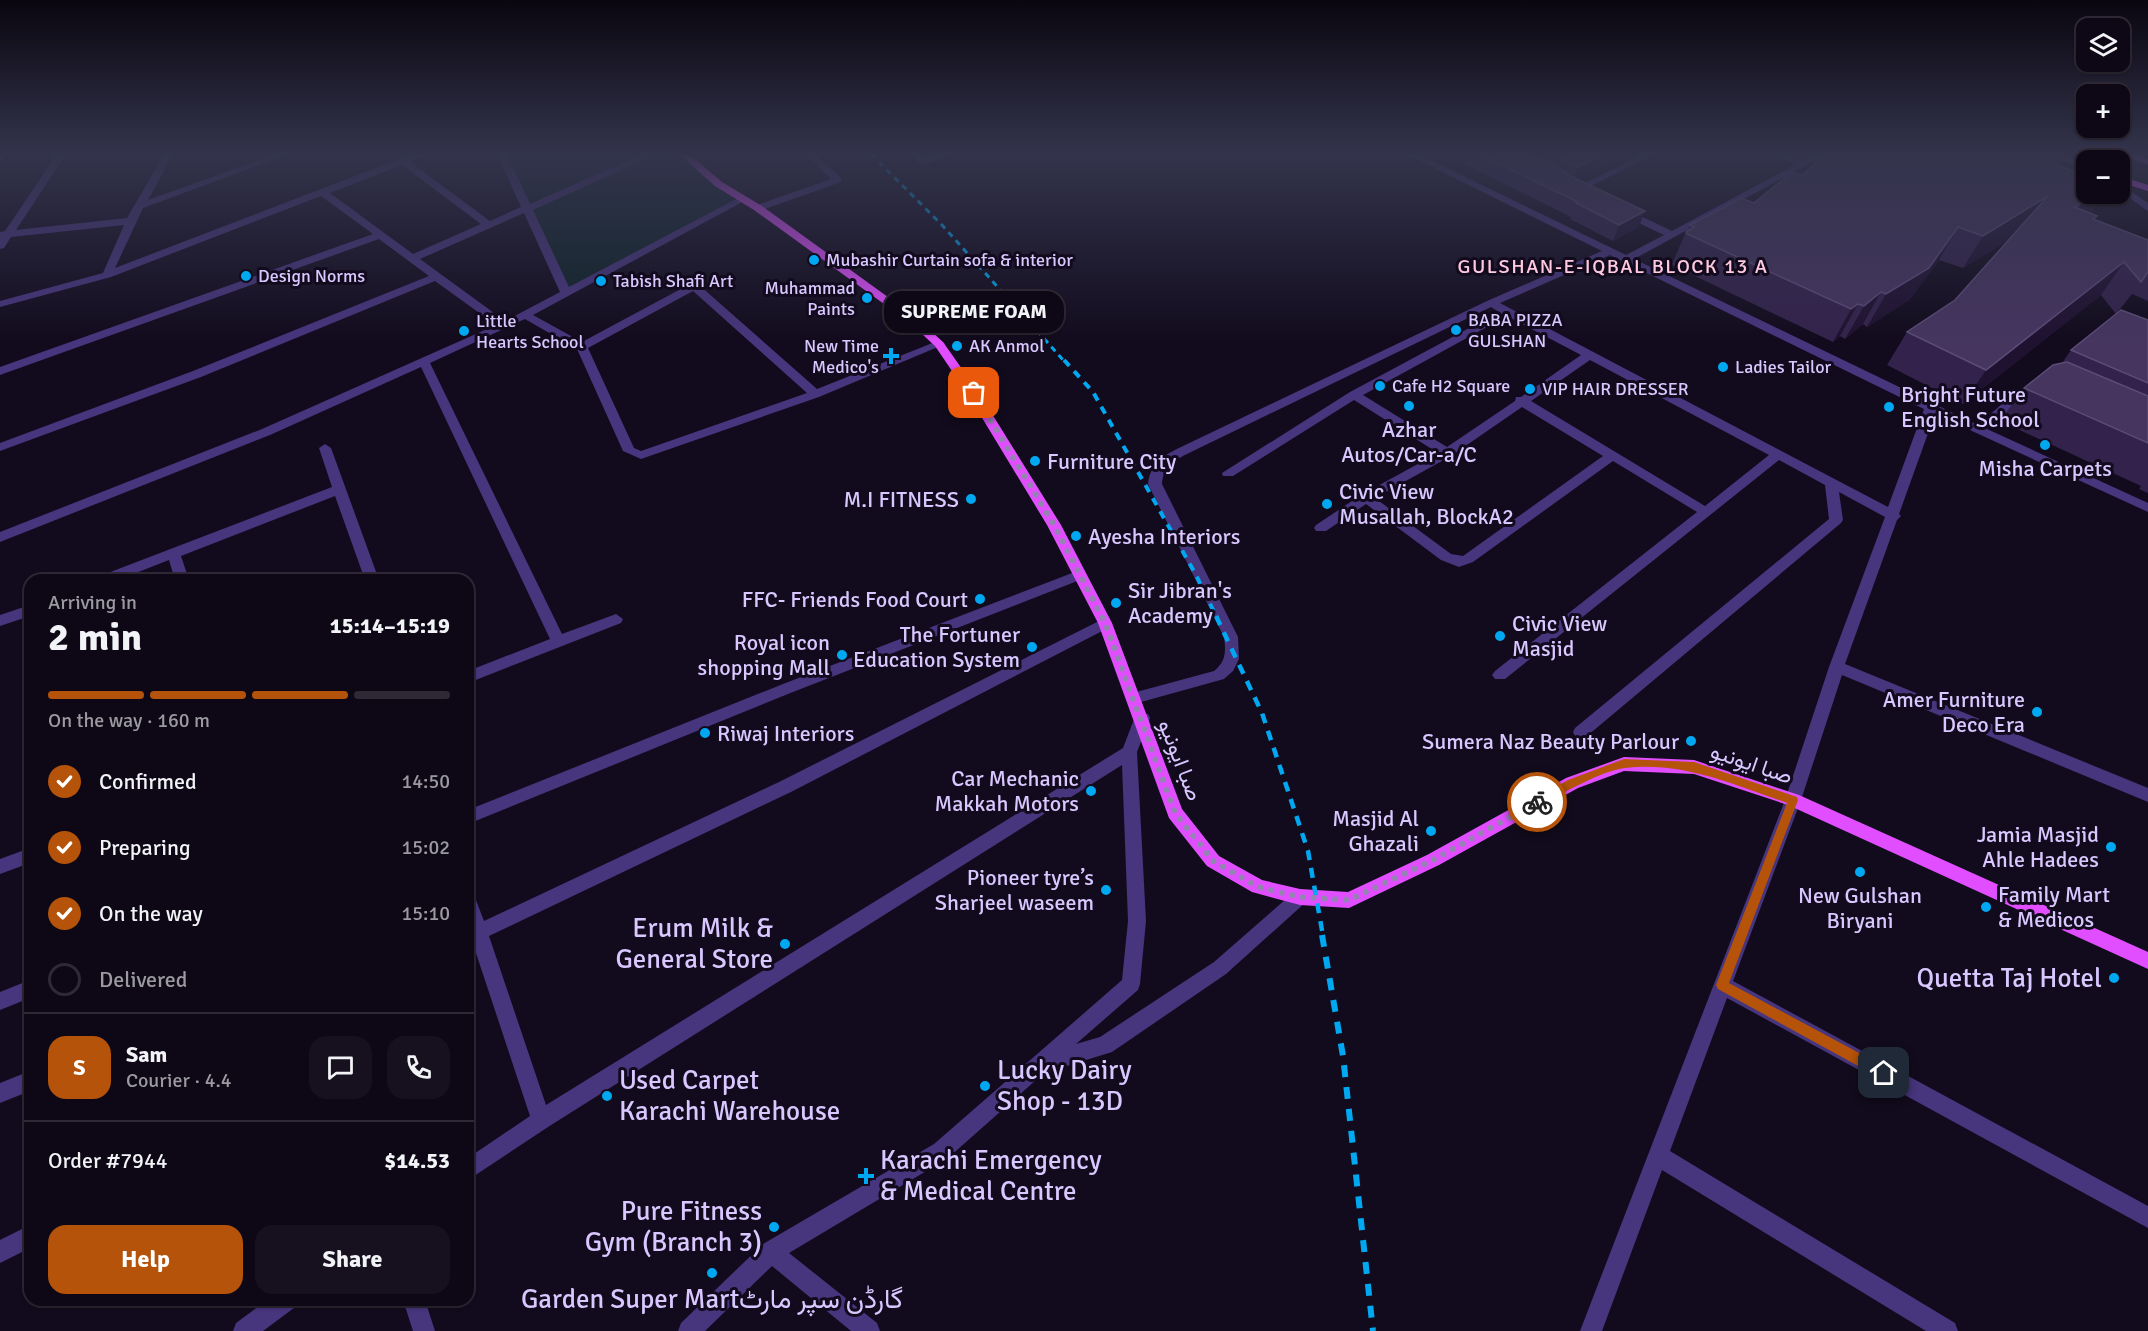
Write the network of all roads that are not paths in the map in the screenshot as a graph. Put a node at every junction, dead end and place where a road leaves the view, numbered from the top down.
1 (18, 216) edge
2 (134, 216) edge
3 (260, 216) edge
4 (355, 216) edge
5 (477, 216) edge
6 (513, 216) edge
7 (531, 216) edge
8 (711, 216) edge
9 (769, 216) edge
10 (1536, 216) edge
11 (1631, 216) edge
12 (1704, 216) edge
13 (131, 221) junction
14 (490, 226) junction
15 (1670, 234) junction
16 (4, 235) edge
17 (381, 235) junction
18 (0, 246) edge
19 (1609, 252) junction
20 (413, 258) junction
21 (1624, 260) junction
22 (107, 275) junction
23 (437, 276) junction
24 (566, 293) junction
25 (1491, 303) junction
26 (0, 304) edge
27 (1508, 311) junction
28 (524, 314) junction
29 (504, 326) junction
30 (939, 344) junction
31 (582, 347) junction
32 (1591, 354) junction
33 (424, 362) junction
34 (0, 371) edge
35 (2045, 389) edge
36 (815, 394) junction
37 (1354, 394) junction
38 (1520, 400) junction
39 (1931, 408) junction
40 (1979, 430) junction
41 (0, 447) edge
42 (325, 448) dead end
43 (1447, 453) junction
44 (1779, 454) junction
45 (1613, 455) junction
46 (1228, 474) dead end
47 (1831, 482) junction
48 (340, 489) junction
49 (1366, 498) junction
50 (2148, 508) edge
51 (1706, 512) junction
52 (1894, 516) junction
53 (1321, 528) dead end
54 (0, 537) edge
55 (174, 554) junction
56 (121, 574) edge
57 (180, 574) edge
58 (370, 574) edge
59 (1080, 575) junction
60 (24, 612) edge
61 (616, 619) dead end
62 (0, 621) edge
63 (1105, 623) junction
64 (558, 641) junction
65 (1837, 668) junction
66 (474, 674) edge
67 (1500, 675) dead end
68 (1134, 698) junction
69 (1142, 718) junction
70 (1581, 732) dead end
71 (1129, 752) junction
72 (2148, 795) edge
73 (1793, 800) junction
74 (474, 815) edge
75 (24, 857) edge
76 (0, 867) edge
77 (1300, 897) junction
78 (474, 919) edge
79 (478, 932) junction
80 (2148, 961) edge
81 (1722, 985) junction
82 (24, 991) edge
83 (0, 1001) edge
84 (1037, 1066) junction
85 (24, 1083) edge
86 (0, 1093) edge
87 (541, 1120) junction
88 (1658, 1156) junction
89 (474, 1166) edge
90 (2148, 1217) edge
91 (24, 1239) edge
92 (0, 1252) edge
93 (771, 1252) junction
94 (278, 1306) edge
95 (416, 1306) edge
96 (244, 1331) edge
97 (424, 1331) edge
98 (689, 1331) edge
99 (870, 1331) edge
100 (1591, 1331) edge
101 (1947, 1331) edge

1 - 16 street
2 - 13 street
3 - 22 street
4 - 17 street
5 - 14 street
6 - 14 street
7 - 24 street
8 - 24 street
9 - 30 main road, صبا ایونیو
10 - 19 street
11 - 15 street
12 - 15 street
13 - 16 street
13 - 22 street
14 - 20 street
15 - 21 street
16 - 18 street
17 - 20 street
17 - 34 street
19 - 21 street
19 - 25 street
20 - 23 street
21 - 39 street
22 - 26 street
23 - 29 street
23 - 41 street
24 - 28 street
25 - 27 street
25 - 68 street
27 - 32 street
27 - 37 street
28 - 29 street
28 - 31 street
29 - 33 street
30 - 36 street
30 - 59 main road, صبا ایونیو
31 - 36 street
31 - 36 street
32 - 38 street
32 - 44 street
33 - 54 street
33 - 64 street
35 - 40 street
37 - 43 street
37 - 46 street
38 - 43 street
38 - 45 street
39 - 40 street
39 - 52 street
40 - 50 street
42 - 48 street
43 - 49 street
44 - 47 street
44 - 51 street
45 - 49 street
45 - 51 street
47 - 52 street
47 - 70 street
48 - 55 street
48 - 58 street
49 - 53 street
51 - 67 street
52 - 65 street
55 - 56 street
55 - 57 street
59 - 63 main road, صبا ایونیو
59 - 74 street
60 - 62 street
61 - 64 street
63 - 68 main road, صبا ایونیو
63 - 79 street
64 - 66 street
65 - 72 street
65 - 73 street
68 - 69 main road, صبا ایونیو
69 - 71 street
69 - 77 main road, صبا ایونیو
71 - 84 street
71 - 87 street
73 - 77 main road, صبا ایونیو
73 - 80 main road, صبا ایونیو
73 - 81 street
75 - 76 street
77 - 84 street
78 - 79 street
79 - 87 street
81 - 88 street
81 - 90 street
82 - 83 street
84 - 93 street
85 - 86 street
87 - 89 street
88 - 100 street
88 - 101 street
91 - 92 street
93 - 98 street
93 - 99 street
94 - 96 street
95 - 97 street

